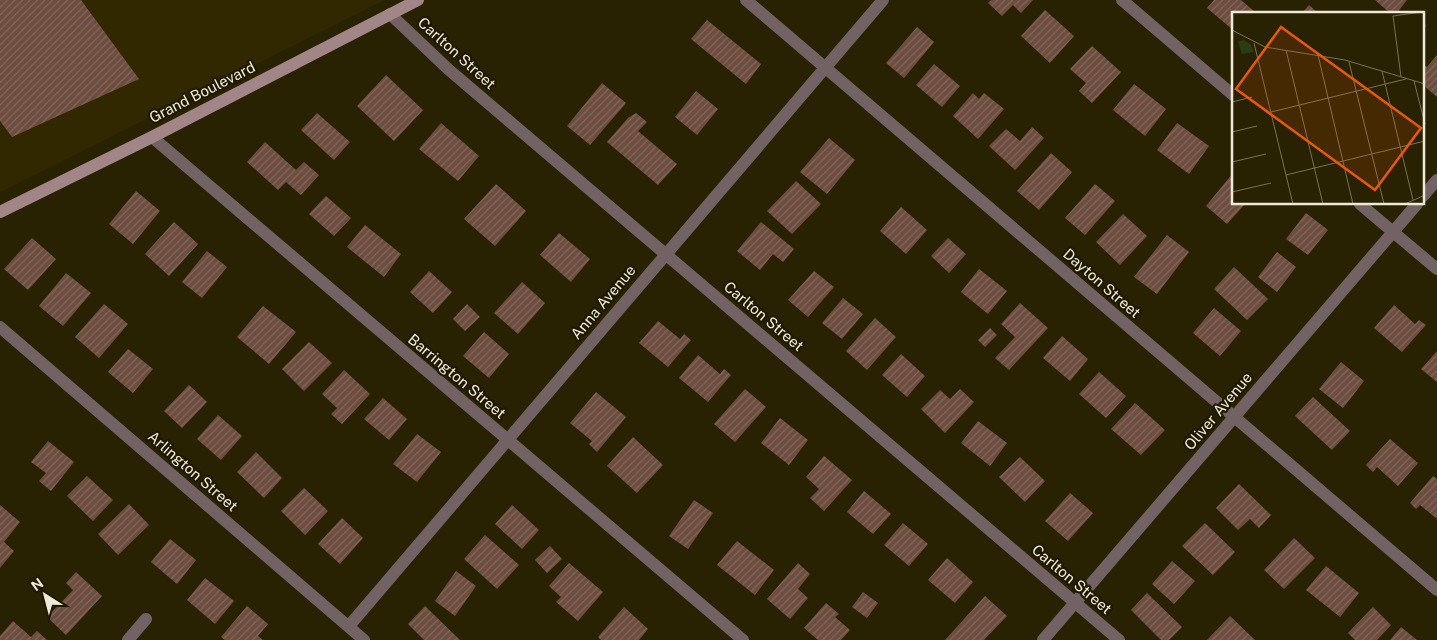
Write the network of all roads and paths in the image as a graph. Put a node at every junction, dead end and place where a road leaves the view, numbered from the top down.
1 (418, 0) edge
2 (746, 0) edge
3 (883, 0) edge
4 (1122, 0) edge
5 (390, 14) junction
6 (825, 68) junction
7 (1232, 94) edge
8 (152, 136) junction
9 (1437, 180) edge
10 (1424, 195) edge
11 (1361, 205) edge
12 (1416, 205) edge
13 (0, 212) edge
14 (1393, 232) junction
15 (666, 254) junction
16 (1437, 269) edge
17 (0, 328) edge
18 (1234, 418) junction
19 (507, 440) junction
20 (1437, 590) edge
21 (1076, 603) junction
22 (146, 618) dead end
23 (349, 626) junction
24 (128, 640) edge
25 (364, 640) edge
26 (743, 640) edge
27 (1044, 640) edge
28 (1119, 640) edge

1 - 5 street, Grand Boulevard
2 - 6 street, Dayton Street
3 - 6 street, Anna Avenue
4 - 7 street
5 - 8 street, Grand Boulevard
5 - 15 street, Carlton Street
6 - 15 street, Anna Avenue
6 - 18 street, Dayton Street
8 - 13 street, Grand Boulevard
8 - 19 street, Barrington Street
9 - 10 street
11 - 14 street
12 - 14 street, Oliver Avenue
14 - 16 street
14 - 18 street, Oliver Avenue
15 - 19 street, Anna Avenue
15 - 21 street, Carlton Street
17 - 23 street, Arlington Street
18 - 20 street, Dayton Street
18 - 21 street, Oliver Avenue
19 - 23 street, Anna Avenue
19 - 26 street, Barrington Street
21 - 27 street, Oliver Avenue
21 - 28 street, Carlton Street
22 - 24 street
23 - 25 street, Arlington Street

